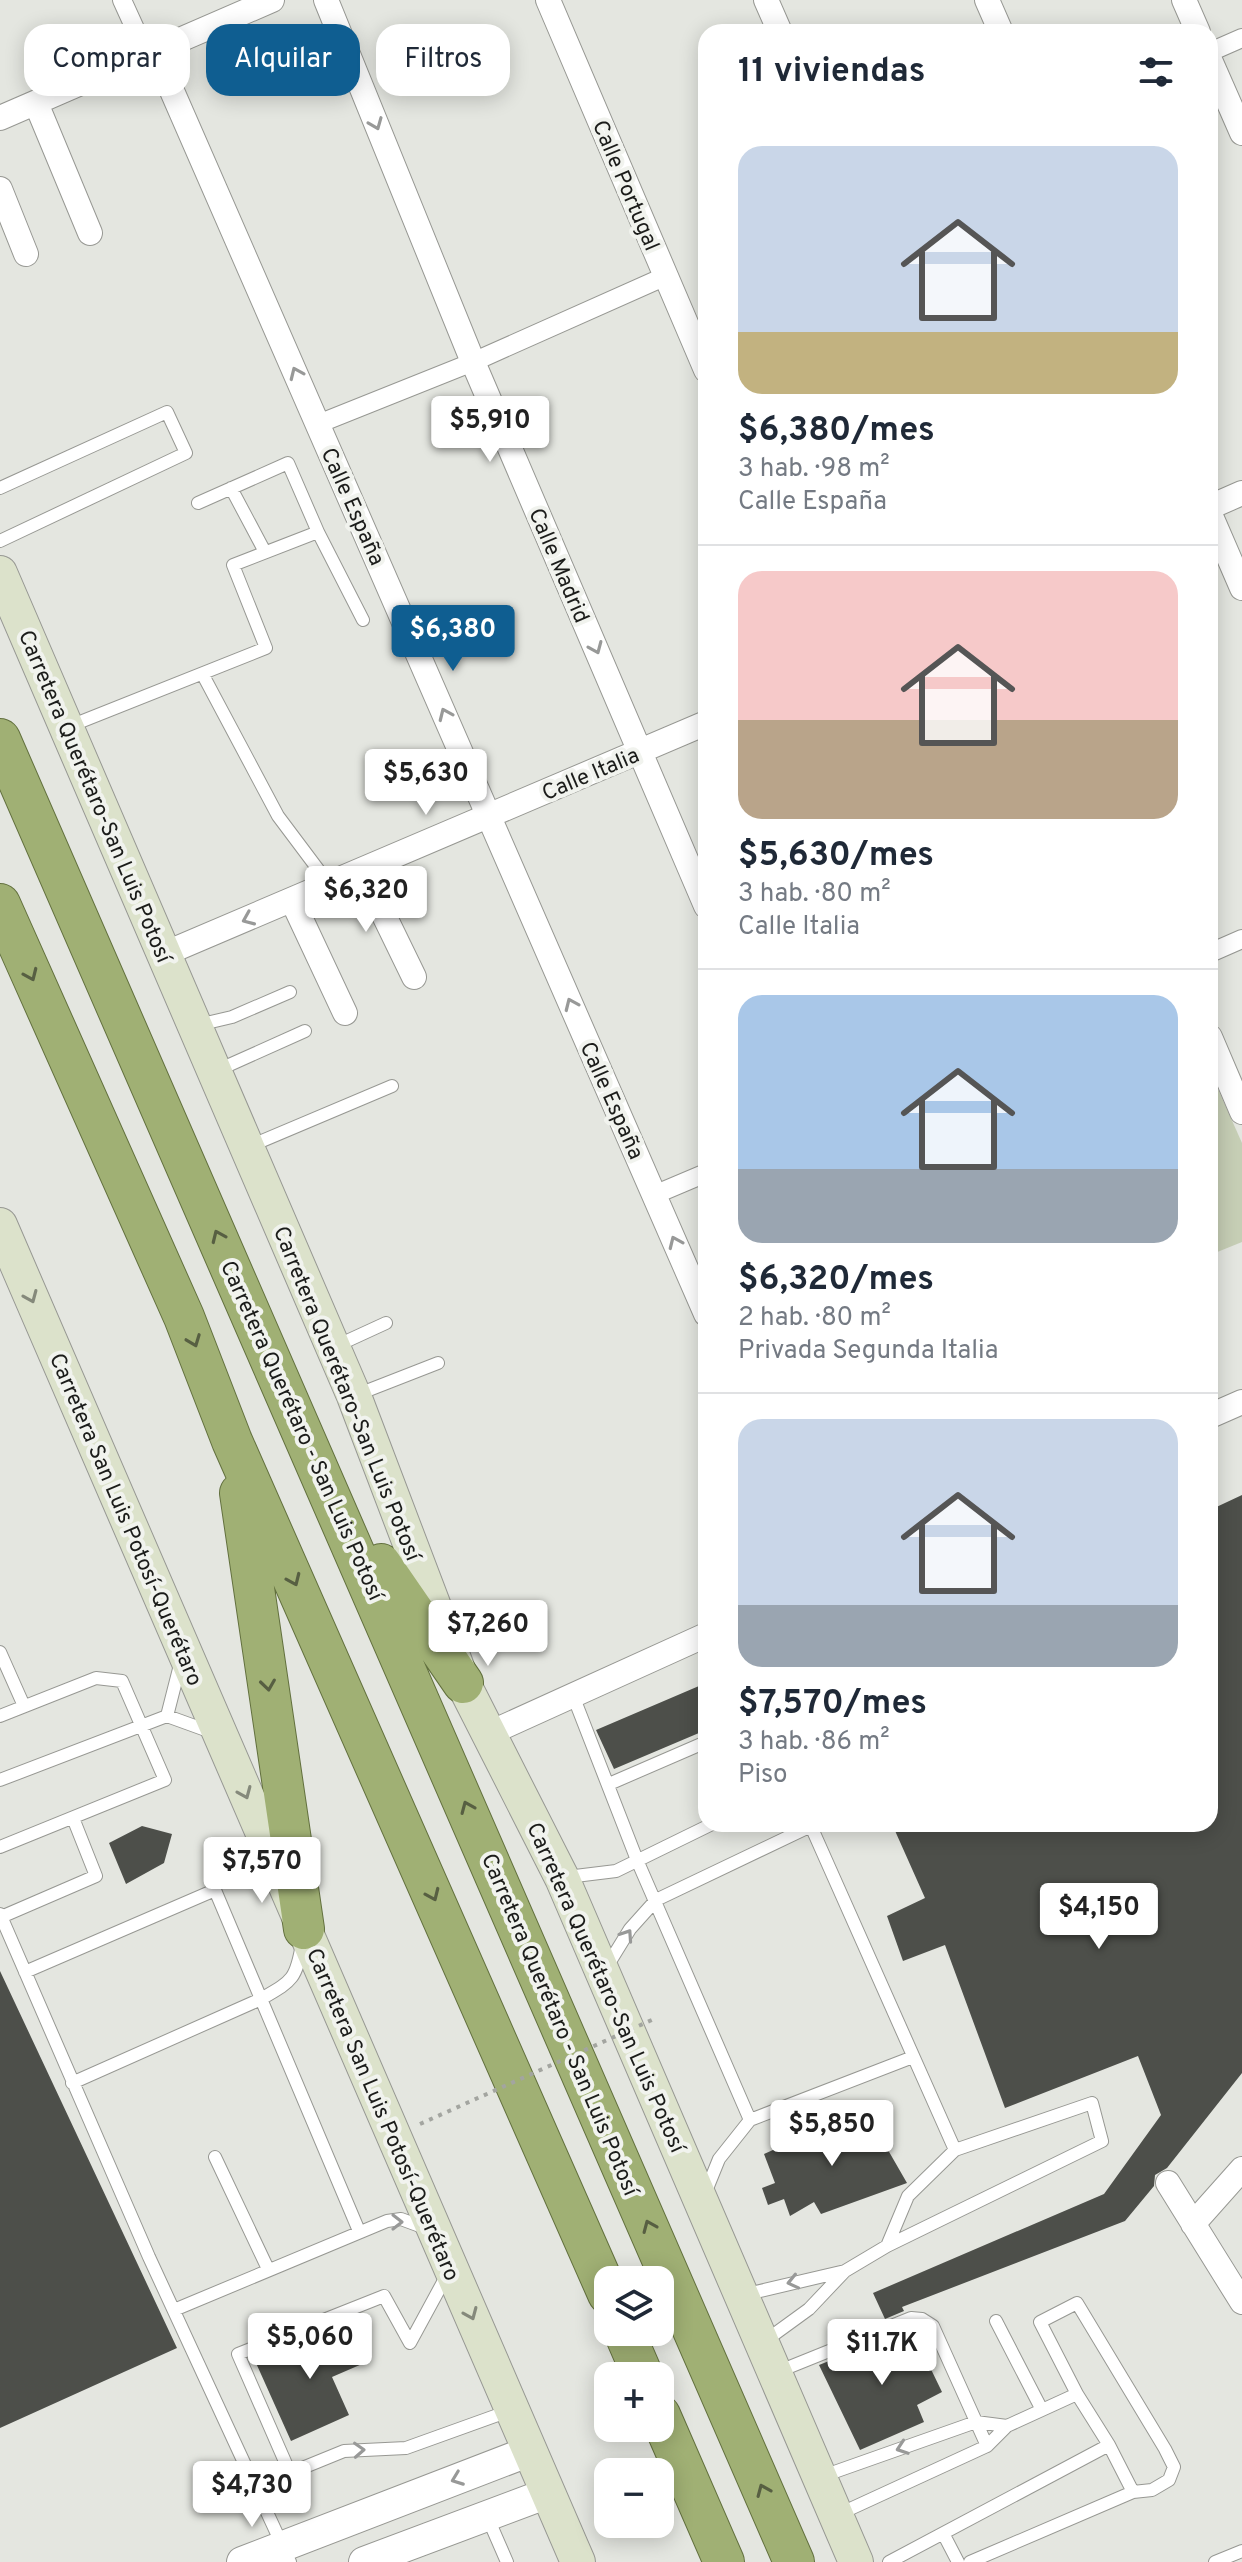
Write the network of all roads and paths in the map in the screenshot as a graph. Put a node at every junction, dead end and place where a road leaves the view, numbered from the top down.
1 (122, 0) edge
2 (272, 0) edge
3 (326, 0) edge
4 (548, 0) edge
5 (766, 0) edge
6 (987, 0) edge
7 (1184, 0) edge
8 (135, 24) edge
9 (776, 24) edge
10 (998, 24) edge
11 (1194, 24) edge
12 (190, 36) edge
13 (1242, 38) edge
14 (1218, 48) edge
15 (1218, 78) edge
16 (52, 96) edge
17 (170, 96) edge
18 (36, 103) junction
19 (0, 118) edge
20 (1242, 133) edge
21 (0, 189) edge
22 (90, 233) dead end
23 (26, 254) dead end
24 (666, 276) junction
25 (698, 351) edge
26 (473, 362) junction
27 (318, 424) junction
28 (0, 488) edge
29 (231, 488) junction
30 (1242, 493) edge
31 (198, 503) dead end
32 (1218, 504) edge
33 (318, 532) junction
34 (1218, 532) edge
35 (0, 541) edge
36 (265, 552) junction
37 (0, 573) edge
38 (1242, 588) edge
39 (363, 620) dead end
40 (203, 675) junction
41 (698, 726) edge
42 (67, 727) junction
43 (0, 739) edge
44 (640, 751) junction
45 (489, 816) junction
46 (362, 870) junction
47 (329, 884) junction
48 (698, 887) edge
49 (292, 900) junction
50 (0, 904) edge
51 (1242, 939) edge
52 (1218, 950) edge
53 (164, 954) junction
54 (414, 977) dead end
55 (290, 992) dead end
56 (345, 1013) dead end
57 (195, 1026) junction
58 (305, 1031) dead end
59 (1218, 1056) edge
60 (215, 1071) junction
61 (392, 1086) dead end
62 (1242, 1112) edge
63 (247, 1148) junction
64 (698, 1176) edge
65 (654, 1195) junction
66 (3, 1241) edge
67 (698, 1296) edge
68 (386, 1323) dead end
69 (333, 1347) junction
70 (438, 1363) dead end
71 (354, 1396) junction
72 (1242, 1402) edge
73 (1218, 1412) edge
74 (232, 1441) junction
75 (329, 1488) junction
76 (698, 1638) edge
77 (184, 1650) junction
78 (0, 1652) edge
79 (463, 1683) junction
80 (572, 1693) junction
81 (24, 1706) junction
82 (0, 1716) edge
83 (167, 1716) junction
84 (141, 1726) junction
85 (490, 1733) junction
86 (221, 1735) junction
87 (698, 1745) edge
88 (0, 1780) edge
89 (609, 1784) junction
90 (73, 1818) junction
91 (698, 1831) edge
92 (796, 1832) edge
93 (813, 1832) edge
94 (0, 1847) edge
95 (637, 1860) junction
96 (562, 1878) junction
97 (656, 1900) junction
98 (1, 1916) edge
99 (304, 1929) junction
100 (25, 1972) junction
101 (603, 1973) junction
102 (261, 1999) junction
103 (654, 2019) dead end
104 (913, 2057) junction
105 (72, 2083) junction
106 (750, 2120) junction
107 (420, 2124) dead end
108 (955, 2150) junction
109 (215, 2157) dead end
110 (1242, 2169) edge
111 (1168, 2183) dead end
112 (702, 2203) junction
113 (1193, 2224) junction
114 (359, 2231) junction
115 (435, 2231) junction
116 (887, 2246) junction
117 (596, 2266) edge
118 (451, 2268) junction
119 (268, 2269) junction
120 (845, 2271) junction
121 (742, 2295) junction
122 (1242, 2302) edge
123 (174, 2310) junction
124 (996, 2321) dead end
125 (769, 2358) junction
126 (1077, 2394) junction
127 (512, 2410) junction
128 (1042, 2410) junction
129 (976, 2422) junction
130 (1007, 2426) junction
131 (672, 2442) edge
132 (1109, 2445) junction
133 (987, 2446) junction
134 (530, 2451) junction
135 (820, 2477) junction
136 (1133, 2492) junction
137 (548, 2493) junction
138 (487, 2516) junction
139 (837, 2516) junction
140 (944, 2535) junction
141 (1242, 2551) edge
142 (286, 2554) edge
143 (242, 2562) edge
144 (364, 2562) edge
145 (507, 2562) edge
146 (578, 2562) edge
147 (724, 2562) edge
148 (794, 2562) edge
149 (856, 2562) edge
150 (889, 2562) edge
151 (958, 2562) edge
152 (970, 2562) edge
153 (1215, 2562) edge

1 - 8 street
2 - 12 street
3 -> 26 street, Calle Madrid
4 - 24 street, Calle Portugal
5 - 9 street
6 - 10 street
7 - 11 street
13 - 14 street
15 - 20 street
16 - 18 street
27 -> 17 street, Calle España
18 - 19 street
18 - 22 street
21 - 23 street
24 - 25 street, Calle Portugal
24 - 26 street
26 - 27 street
26 -> 44 street, Calle Madrid
45 -> 27 street, Calle España
28 - 35 lane
29 - 31 lane
29 - 33 lane
29 - 36 lane
30 - 32 street
33 - 36 lane
33 - 39 lane
34 - 38 street
36 - 40 lane
37 - 42 main road, Carretera Querétaro-San Luis Potosí
40 - 42 lane
40 - 47 lane
41 - 44 street, Calle Italia
42 - 53 main road, Carretera Querétaro-San Luis Potosí
75 -> 43 highway, Carretera Querétaro - San Luis Potosí
44 - 45 street, Calle Italia
44 - 48 street, Calle Madrid
45 - 46 street, Calle Italia
65 -> 45 street, Calle España
46 - 47 street, Calle Italia
46 - 54 street
47 - 49 street, Calle Italia
49 -> 53 street, Calle Italia
49 - 56 street
50 -> 74 highway
51 - 52 street
53 - 57 main road, Carretera Querétaro-San Luis Potosí
55 - 57 lane
57 - 60 main road, Carretera Querétaro-San Luis Potosí
58 - 60 lane
59 - 62 street
60 - 63 main road, Carretera Querétaro-San Luis Potosí
61 - 63 lane
63 - 69 main road, Carretera Querétaro-San Luis Potosí
64 - 65 street
67 -> 65 street, Calle España
66 -> 77 main road, Carretera San Luis Potosí-Querétaro
68 - 69 lane
69 - 71 main road, Carretera Querétaro-San Luis Potosí
70 - 71 lane
71 - 79 main road, Carretera Querétaro-San Luis Potosí
72 - 73 street
74 -> 99 highway
74 -> 117 highway
75 - 79 highway
148 -> 75 highway, Carretera Querétaro - San Luis Potosí
76 - 80 street
77 - 83 lane
77 - 86 main road, Carretera San Luis Potosí-Querétaro
78 - 81 lane
79 - 85 main road, Carretera Querétaro-San Luis Potosí
80 - 85 street
80 - 89 lane
81 - 82 lane
81 - 84 lane
83 - 84 lane
83 - 86 lane
84 - 88 lane
84 - 90 lane
85 - 96 main road, Carretera Querétaro-San Luis Potosí
86 -> 99 main road, Carretera San Luis Potosí-Querétaro
87 - 89 lane
89 - 95 lane
90 - 94 lane
90 - 98 lane
91 - 95 lane
92 - 97 lane
93 - 104 lane
95 - 96 lane
95 - 97 lane
96 - 101 main road, Carretera Querétaro-San Luis Potosí
101 -> 97 lane
97 - 106 lane
98 - 100 lane
99 - 102 lane
99 - 115 main road, Carretera San Luis Potosí-Querétaro
100 - 102 lane
100 - 105 lane
101 - 112 main road, Carretera Querétaro-San Luis Potosí
102 - 105 lane
102 - 114 lane
103 - 107 path, bridge
104 - 106 lane
104 - 108 lane
105 - 123 lane
106 - 112 lane
108 - 116 lane
108 - 116 lane
109 - 119 lane
110 - 113 street
111 - 113 street
112 - 121 main road, Carretera Querétaro-San Luis Potosí
113 - 122 street
114 -> 115 lane
114 - 119 lane
115 - 118 main road, Carretera San Luis Potosí-Querétaro
116 - 120 lane
118 -> 127 main road, Carretera San Luis Potosí-Querétaro
118 -> 127 lane
119 - 123 lane
120 -> 121 lane
120 - 125 lane
121 - 125 main road, Carretera Querétaro-San Luis Potosí
123 - 142 lane
124 - 128 lane
125 - 129 lane
125 - 135 main road, Carretera Querétaro-San Luis Potosí
126 - 128 lane
126 - 132 lane
126 - 136 lane
127 - 134 main road, Carretera San Luis Potosí-Querétaro
128 - 130 lane
129 - 130 lane
129 - 133 lane
129 -> 135 lane
130 - 133 lane
131 - 147 highway
132 - 136 lane
132 - 140 lane
133 - 139 lane
134 - 137 main road, Carretera San Luis Potosí-Querétaro
134 -> 142 street
135 - 139 main road, Carretera Querétaro-San Luis Potosí
136 - 152 lane
137 - 138 street
137 - 146 main road, Carretera San Luis Potosí-Querétaro
138 - 144 street
138 - 145 lane
139 - 149 main road, Carretera Querétaro-San Luis Potosí
140 - 150 lane
140 - 151 lane
141 - 153 lane
142 - 143 street

